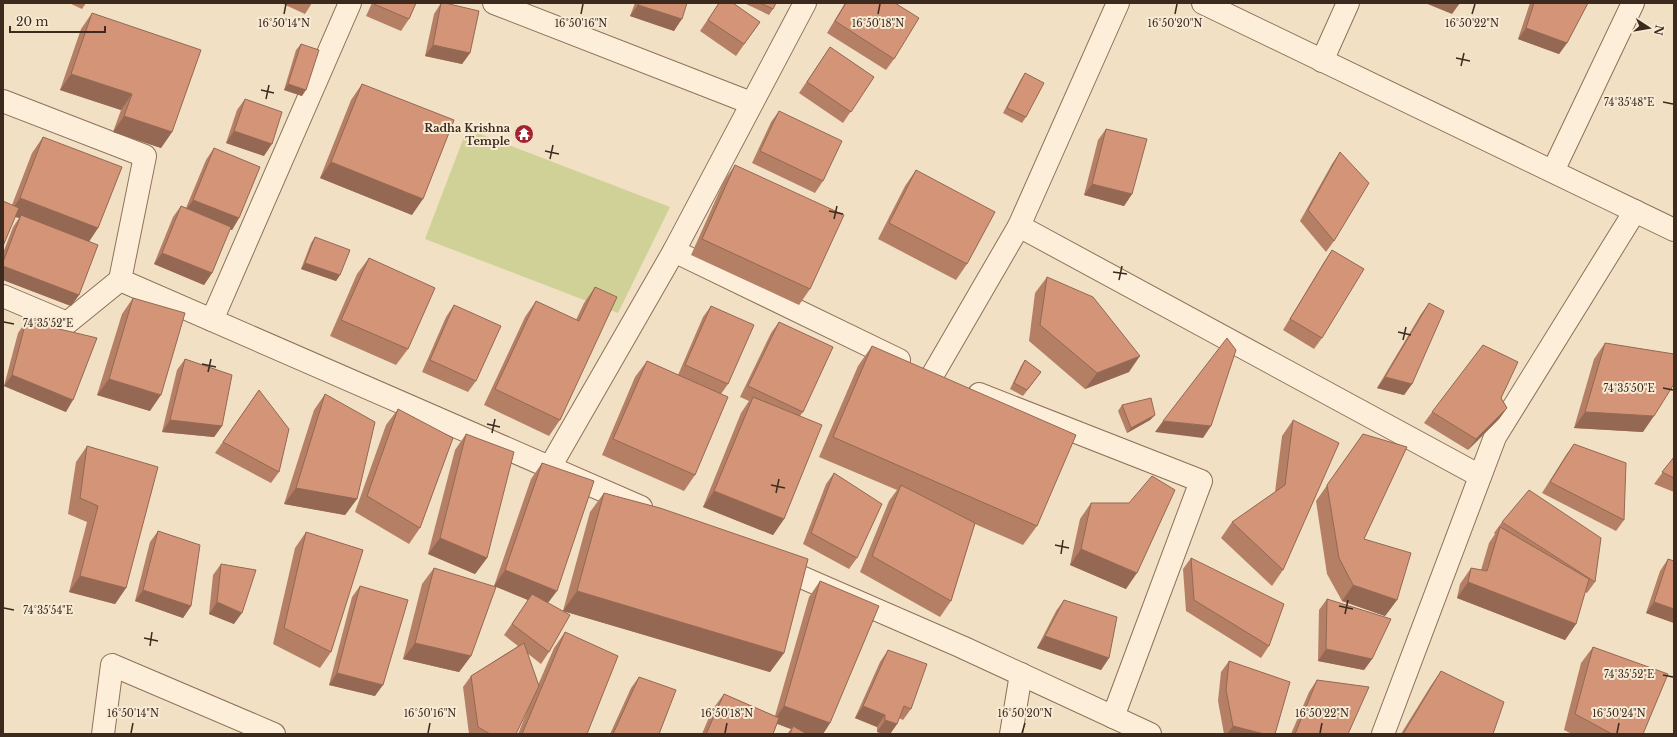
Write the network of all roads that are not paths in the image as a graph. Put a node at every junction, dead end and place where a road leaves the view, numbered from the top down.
1 (350, 3) edge
2 (494, 3) edge
3 (805, 3) edge
4 (1118, 3) edge
5 (1203, 3) edge
6 (1348, 3) edge
7 (1633, 3) edge
8 (1322, 61) junction
9 (3, 101) edge
10 (752, 103) junction
11 (1553, 171) junction
12 (1635, 211) junction
13 (1019, 226) junction
14 (1674, 230) edge
15 (674, 251) junction
16 (120, 280) junction
17 (3, 296) edge
18 (212, 320) junction
19 (932, 376) junction
20 (550, 467) junction
21 (1480, 476) junction
22 (657, 514) edge
23 (758, 558) edge
24 (1021, 674) junction
25 (1113, 717) junction
26 (103, 734) edge
27 (274, 734) edge
28 (1011, 734) edge
29 (1150, 734) edge
30 (1383, 734) edge

1 - 18 street
2 - 10 street
3 - 10 street
4 - 13 street
5 - 8 street
6 - 8 street
7 - 11 street
8 - 11 street
9 - 16 street
10 - 15 street
11 - 12 street
12 - 14 street
12 - 21 street
13 - 19 street
13 - 21 street
15 - 19 street
15 - 20 street
16 - 17 street
16 - 18 street
18 - 20 street
19 - 25 street
20 - 22 street
21 - 30 street
23 - 24 street
24 - 25 street
24 - 28 street
25 - 29 street
26 - 27 street

